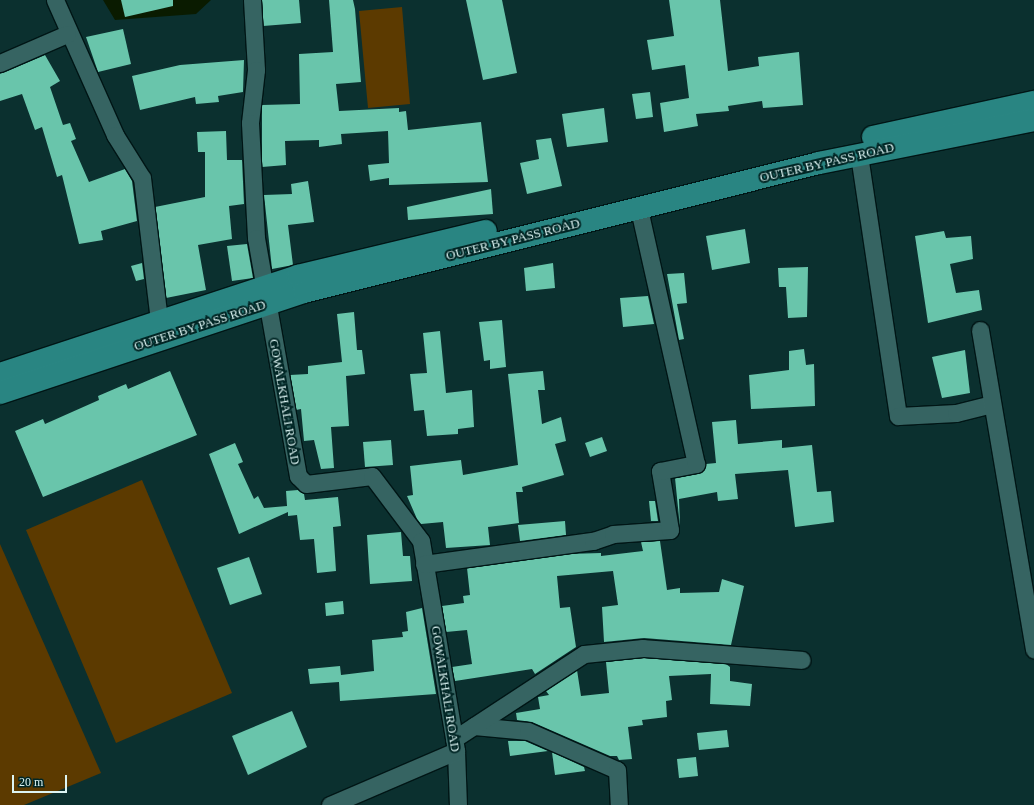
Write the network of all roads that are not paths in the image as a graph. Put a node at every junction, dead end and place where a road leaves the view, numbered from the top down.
1 (55, 0) edge
2 (252, 0) edge
3 (67, 34) junction
4 (0, 63) edge
5 (1034, 102) edge
6 (1034, 120) edge
7 (859, 155) junction
8 (639, 209) junction
9 (265, 296) junction
10 (159, 321) junction
11 (980, 330) dead end
12 (0, 374) edge
13 (0, 393) edge
14 (992, 404) junction
15 (424, 564) junction
16 (1034, 649) edge
17 (802, 660) dead end
18 (474, 726) junction
19 (455, 745) junction
20 (330, 805) edge
21 (458, 805) edge
22 (619, 805) edge

1 - 3 street
2 - 9 street, GOWALKHALI ROAD
3 - 4 street
3 - 10 street
5 - 9 main road, OUTER BY PASS ROAD
6 - 7 main road, OUTER BY PASS ROAD
7 - 8 main road, OUTER BY PASS ROAD
7 - 14 street
8 - 9 main road, OUTER BY PASS ROAD
8 - 15 street
9 - 10 main road, OUTER BY PASS ROAD
9 - 13 main road, OUTER BY PASS ROAD
9 - 15 street, GOWALKHALI ROAD
10 - 12 main road, OUTER BY PASS ROAD
11 - 14 street
14 - 16 street
15 - 19 street, GOWALKHALI ROAD
17 - 18 street
18 - 19 street
18 - 22 street
19 - 20 street
19 - 21 street, GOWALKHALI ROAD

